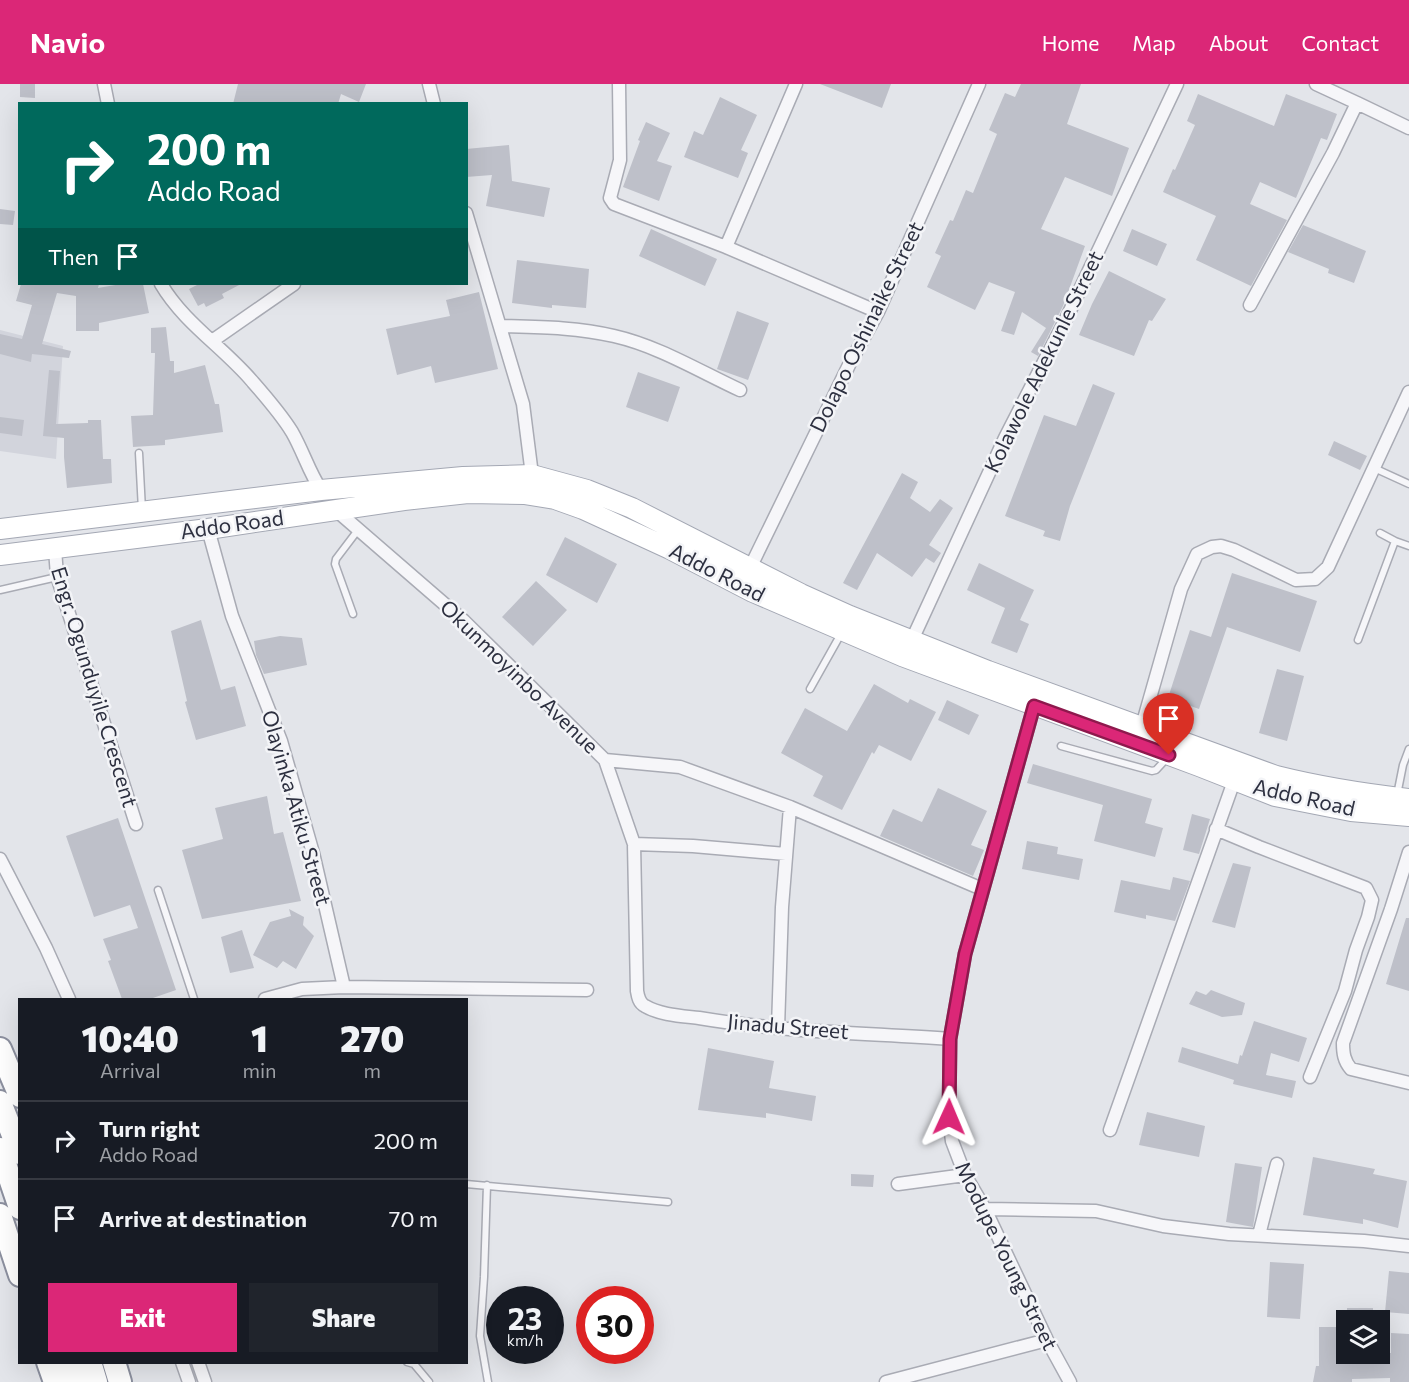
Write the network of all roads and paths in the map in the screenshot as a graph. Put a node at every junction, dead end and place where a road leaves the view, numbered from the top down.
1 (104, 84) edge
2 (429, 84) edge
3 (618, 84) edge
4 (796, 84) edge
5 (979, 84) edge
6 (1177, 84) edge
7 (1316, 84) edge
8 (108, 102) edge
9 (434, 102) edge
10 (1357, 103) junction
11 (1409, 128) edge
12 (468, 220) edge
13 (726, 247) junction
14 (162, 285) edge
15 (293, 285) edge
16 (1250, 305) dead end
17 (878, 312) junction
18 (500, 326) junction
19 (212, 341) junction
20 (740, 390) dead end
21 (1409, 392) edge
22 (139, 453) dead end
23 (1373, 467) junction
24 (532, 474) junction
25 (1409, 484) edge
26 (321, 490) junction
27 (337, 511) junction
28 (142, 512) junction
29 (0, 529) edge
30 (208, 529) junction
31 (358, 530) junction
32 (1380, 533) dead end
33 (1395, 541) junction
34 (1409, 546) edge
35 (55, 549) junction
36 (0, 555) edge
37 (750, 568) junction
38 (57, 576) junction
39 (0, 590) edge
40 (353, 614) dead end
41 (843, 632) junction
42 (912, 640) junction
43 (1358, 640) dead end
44 (810, 689) dead end
45 (1034, 706) junction
46 (1139, 735) junction
47 (1061, 746) dead end
48 (1409, 749) edge
49 (1169, 755) junction
50 (605, 760) junction
51 (1234, 781) junction
52 (1402, 798) edge
53 (790, 807) junction
54 (1409, 816) edge
55 (136, 824) dead end
56 (1216, 829) junction
57 (634, 844) junction
58 (1409, 852) edge
59 (786, 854) junction
60 (0, 859) edge
61 (982, 889) junction
62 (158, 890) dead end
63 (344, 987) junction
64 (587, 990) dead end
65 (637, 991) joint
66 (69, 998) edge
67 (194, 998) edge
68 (269, 998) edge
69 (778, 1028) junction
70 (950, 1039) junction
71 (0, 1049) edge
72 (1310, 1077) dead end
73 (1409, 1083) edge
74 (18, 1091) edge
75 (0, 1102) edge
76 (1110, 1130) dead end
77 (18, 1148) edge
78 (0, 1149) edge
79 (1277, 1164) dead end
80 (965, 1175) junction
81 (468, 1184) edge
82 (898, 1184) dead end
83 (487, 1185) junction
84 (18, 1202) edge
85 (668, 1202) dead end
86 (985, 1209) junction
87 (0, 1215) edge
88 (1259, 1235) junction
89 (1409, 1246) edge
90 (18, 1269) edge
91 (1047, 1340) junction
92 (49, 1364) edge
93 (72, 1364) edge
94 (91, 1364) edge
95 (115, 1364) edge
96 (183, 1364) edge
97 (199, 1364) edge
98 (414, 1364) edge
99 (55, 1382) edge
100 (77, 1382) edge
101 (96, 1382) edge
102 (120, 1382) edge
103 (189, 1382) edge
104 (205, 1382) edge
105 (429, 1382) edge
106 (488, 1382) edge
107 (886, 1382) edge
108 (1070, 1382) edge

1 - 8 street
2 - 9 street
3 - 13 street
4 - 13 street
5 - 17 street, Dolapo Oshinaike Street
6 - 42 street, Kolawole Adekunle Street
7 - 10 street
10 - 11 street
10 - 16 street
12 - 18 street
13 - 17 street
14 - 19 street
15 - 19 street
17 - 37 street, Dolapo Oshinaike Street
18 - 20 street
18 - 24 street
19 - 26 street
21 - 23 street
22 - 28 lane
23 - 25 lane
23 - 46 street
24 - 26 main road, Addo Road
24 - 37 main road, Addo Road
26 - 28 main road, Addo Road
27 - 30 main road, Addo Road
27 - 31 street, Okunmoyinbo Avenue
27 - 41 main road, Addo Road
28 - 29 main road, Addo Road
30 - 35 main road, Addo Road
30 - 63 street, Olayinka Atiku Street
31 - 40 lane
31 - 50 street, Okunmoyinbo Avenue
32 - 33 lane
33 - 34 lane
33 - 43 lane
35 - 36 main road, Addo Road
35 - 38 street, Engr. Ogunduyile Crescent
37 - 42 main road, Addo Road
38 - 39 lane
38 - 55 street, Engr. Ogunduyile Crescent
41 - 44 lane
41 - 45 main road, Addo Road
42 - 46 main road, Addo Road
45 - 46 main road, Addo Road
45 - 61 street, Modupe Young Street
46 - 49 main road, Addo Road
46 - 52 main road, Addo Road
47 - 49 lane
48 - 52 lane
49 - 51 main road, Addo Road
50 - 53 street
50 - 57 street, Okunmoyinbo Avenue
51 - 54 main road, Addo Road
51 - 56 street
53 - 59 street
53 - 61 street
56 - 72 street
56 - 76 street
57 - 59 street
57 - 65 street, Okunmoyinbo Avenue
58 - 73 street
59 - 69 street
60 - 66 street
61 - 70 street, Modupe Young Street
62 - 67 lane
63 - 64 street
63 - 68 street
65 - 69 street, Jinadu Street
69 - 70 street, Jinadu Street
70 - 80 street, Modupe Young Street
71 - 74 highway
75 - 77 highway
78 - 84 highway
79 - 88 street
80 - 82 street
80 - 86 street, Modupe Young Street
81 - 83 lane
83 - 85 lane
83 - 106 lane
86 - 88 street
86 - 91 street, Modupe Young Street
87 - 90 highway
88 - 89 street
91 - 107 street
91 - 108 street, Modupe Young Street
92 - 99 highway
93 - 100 highway
94 - 101 highway
95 - 102 highway
96 - 103 street
97 - 104 street
98 - 105 lane

